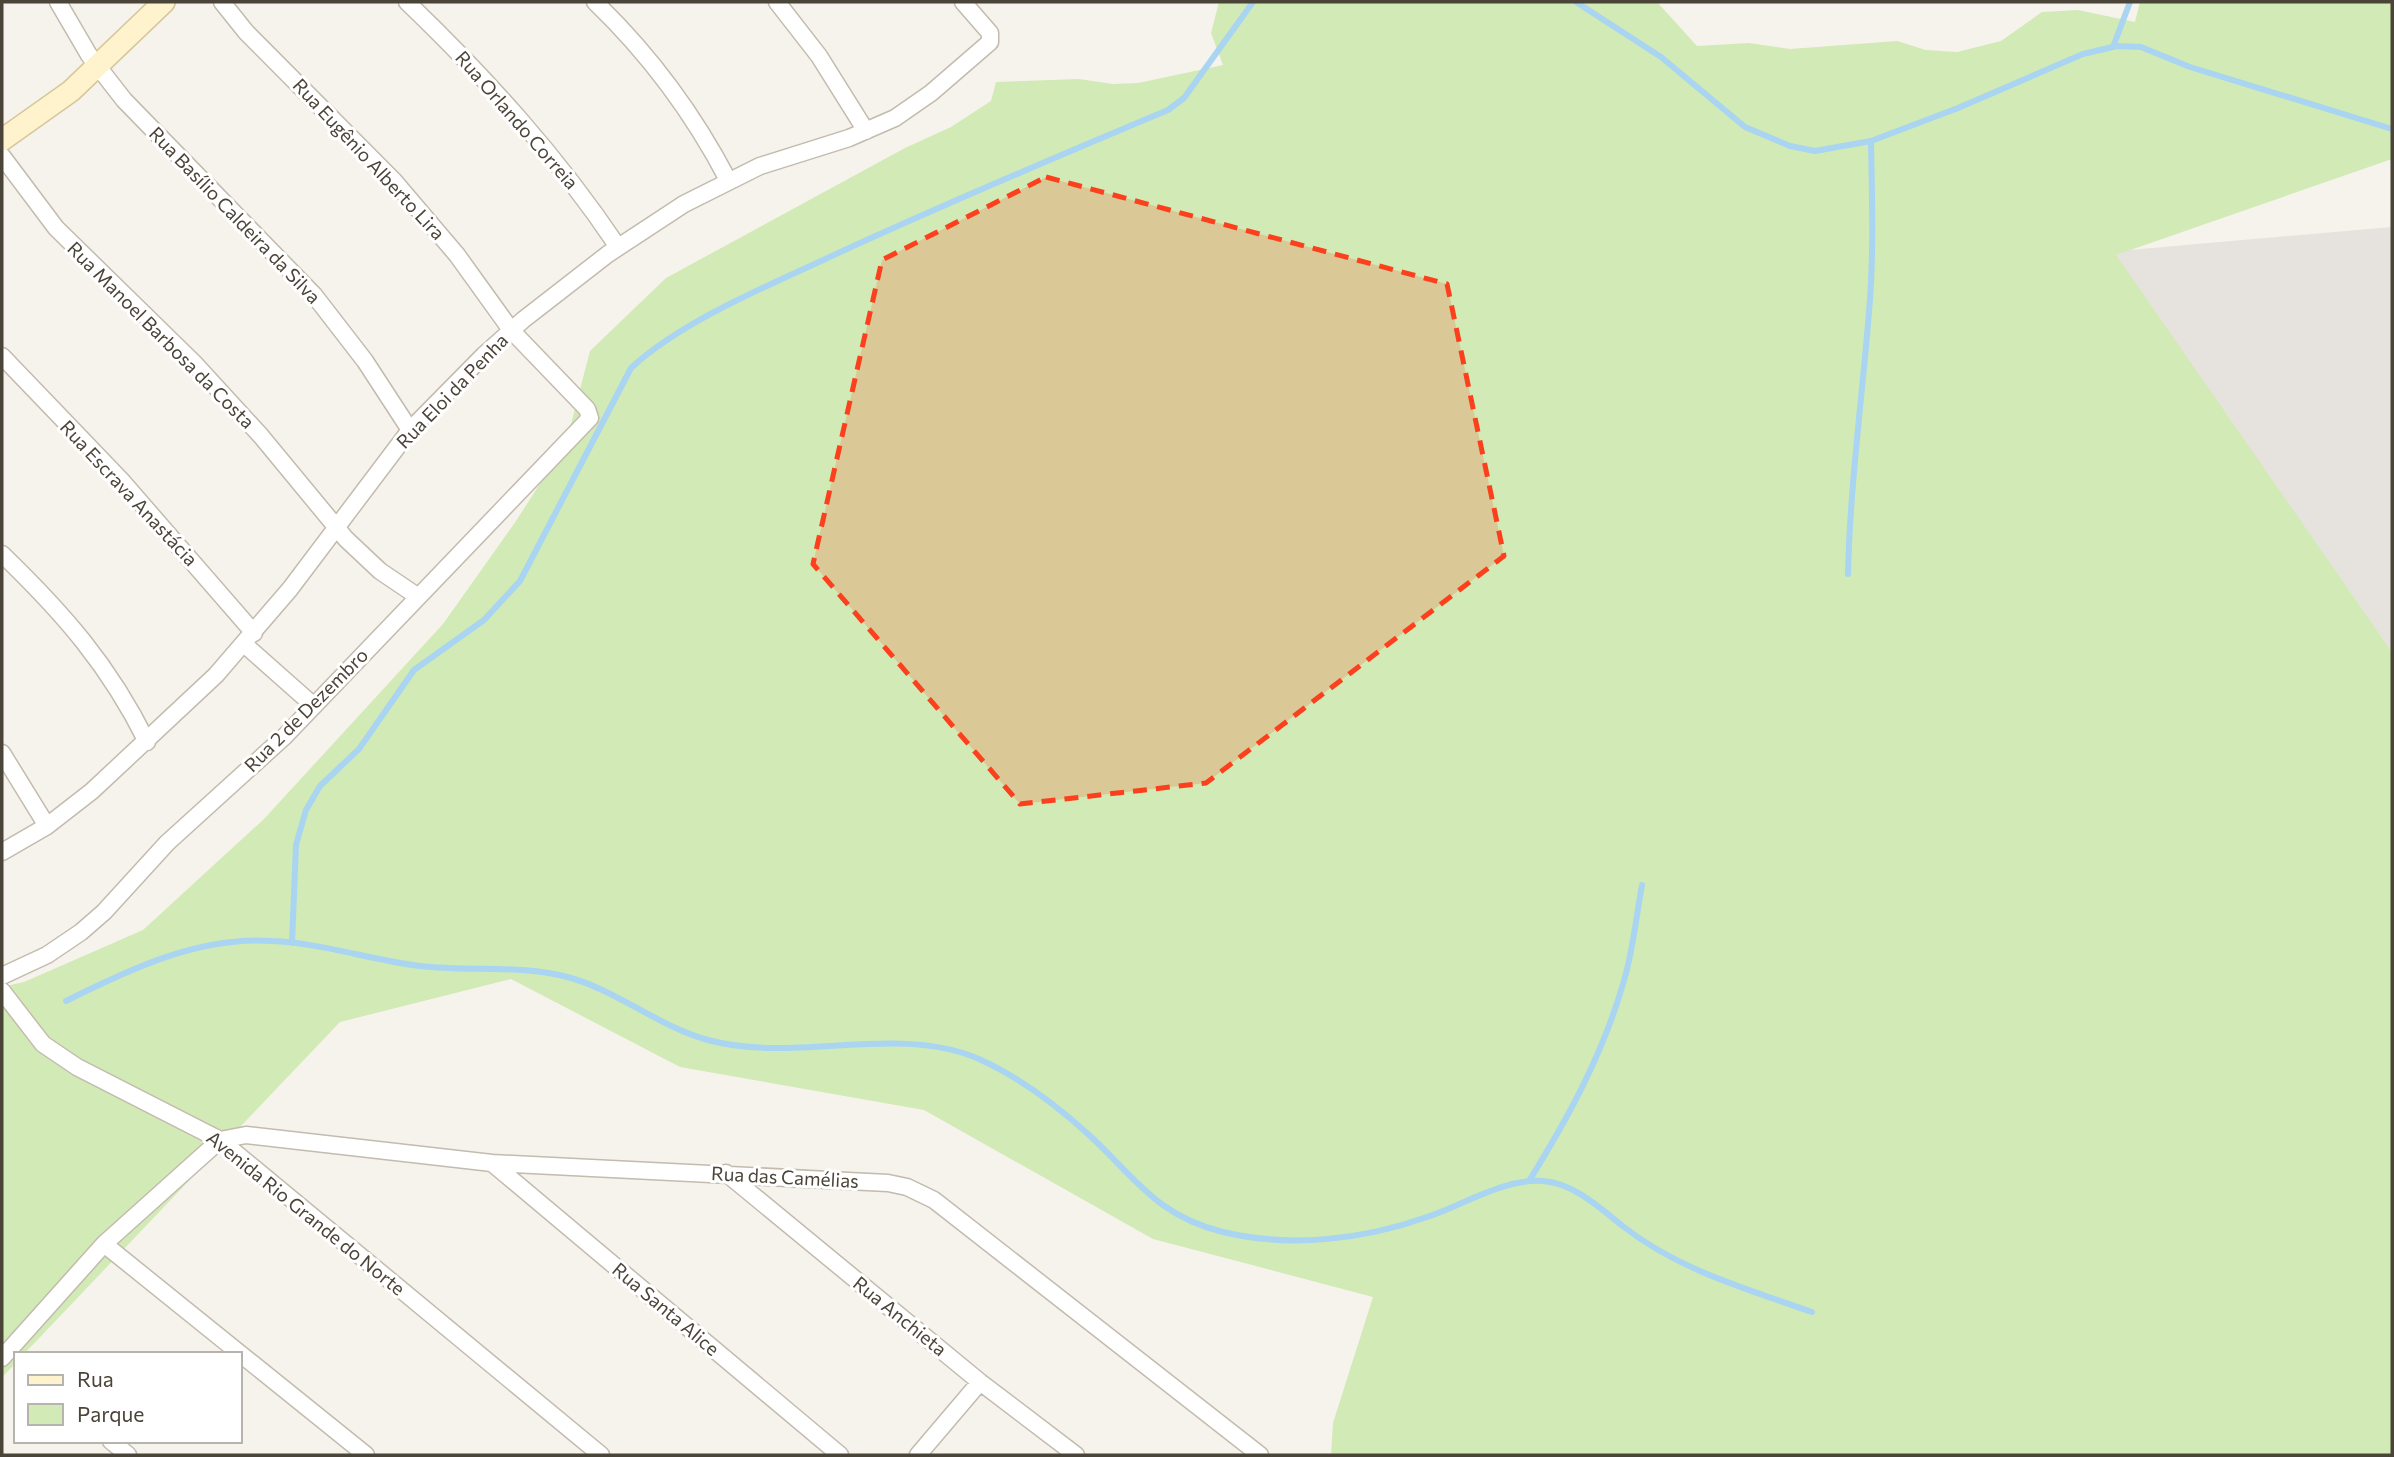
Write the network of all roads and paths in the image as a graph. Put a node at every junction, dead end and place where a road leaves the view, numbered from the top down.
1 (58, 2) edge
2 (164, 2) edge
3 (222, 2) edge
4 (407, 2) edge
5 (595, 2) edge
6 (778, 2) edge
7 (963, 2) edge
8 (97, 66) junction
9 (866, 131) junction
10 (2, 140) edge
11 (2, 156) edge
12 (728, 180) junction
13 (618, 247) junction
14 (511, 330) junction
15 (2, 356) edge
16 (590, 418) joint
17 (410, 430) junction
18 (336, 527) junction
19 (2, 554) edge
20 (416, 596) junction
21 (249, 638) junction
22 (314, 706) junction
23 (147, 742) junction
24 (2, 753) edge
25 (47, 826) junction
26 (2, 852) edge
27 (2, 976) edge
28 (2, 991) edge
29 (220, 1140) junction
30 (492, 1163) junction
31 (726, 1173) junction
32 (104, 1244) junction
33 (238, 1352) edge
34 (242, 1355) edge
35 (7, 1359) edge
36 (980, 1382) junction
37 (113, 1443) edge
38 (128, 1455) edge
39 (366, 1455) edge
40 (601, 1455) edge
41 (840, 1455) edge
42 (918, 1455) edge
43 (1076, 1455) edge
44 (1261, 1455) edge

1 - 8 street, Rua Basílio Caldeira da Silva
2 - 8 street
3 - 14 street, Rua Eugênio Alberto Lira
4 - 13 street, Rua Orlando Correia
5 - 12 street
6 - 9 street
7 - 9 street, Rua Eloi da Penha
8 - 10 street
8 - 17 street, Rua Basílio Caldeira da Silva
9 - 12 street, Rua Eloi da Penha
11 - 18 street, Rua Manoel Barbosa da Costa
12 - 13 street, Rua Eloi da Penha
13 - 14 street, Rua Eloi da Penha
14 - 16 street, Rua Eugênio Alberto Lira
14 - 17 street, Rua Eloi da Penha
15 - 21 street, Rua Escrava Anastácia
16 - 20 street, Rua 2 de Dezembro
17 - 18 street, Rua Eloi da Penha
18 - 20 street, Rua Manoel Barbosa da Costa
18 - 21 street, Rua Eloi da Penha
19 - 23 street
20 - 22 street, Rua 2 de Dezembro
21 - 22 street, Rua Escrava Anastácia
21 - 23 street, Rua Eloi da Penha
22 - 27 street, Rua 2 de Dezembro
23 - 25 street, Rua Eloi da Penha
24 - 25 street
25 - 26 street, Rua Eloi da Penha
28 - 29 street, Avenida Rio Grande do Norte
29 - 30 street, Rua das Camélias
29 - 32 street
29 - 40 street, Avenida Rio Grande do Norte
30 - 31 street, Rua das Camélias
30 - 41 street, Rua Santa Alice
31 - 36 street, Rua Anchieta
31 - 44 street, Rua das Camélias
32 - 33 street
32 - 35 street
34 - 39 street
36 - 42 street
36 - 43 street, Rua Anchieta
37 - 38 street

